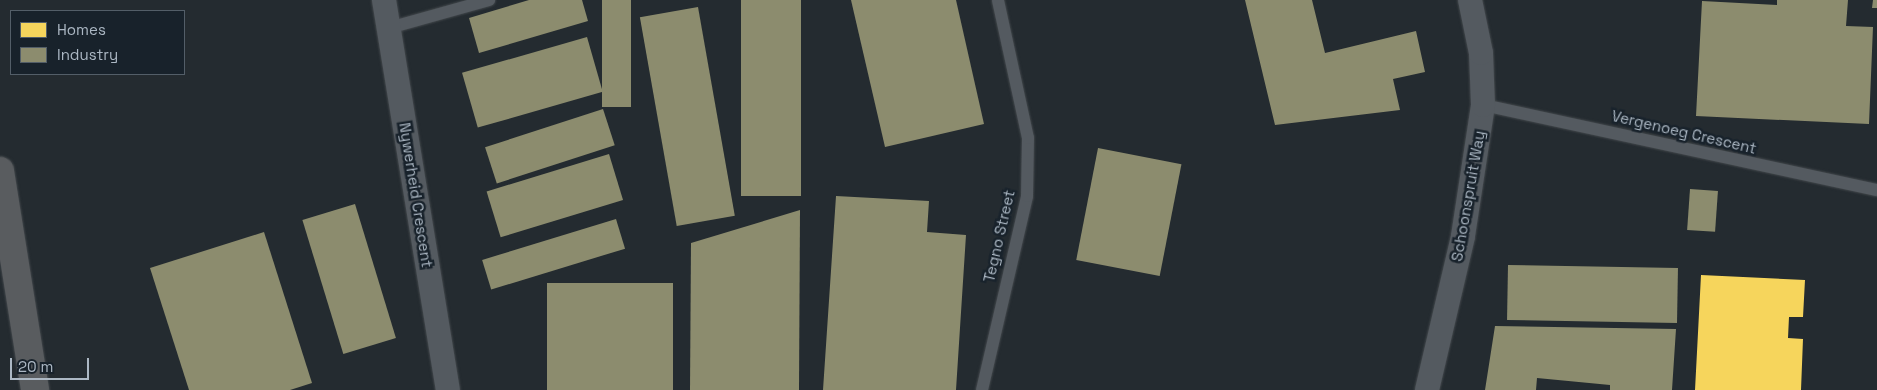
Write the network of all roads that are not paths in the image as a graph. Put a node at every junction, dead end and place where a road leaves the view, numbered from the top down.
1 (384, 0) edge
2 (489, 0) edge
3 (998, 0) edge
4 (1470, 0) edge
5 (389, 28) junction
6 (1483, 106) junction
7 (0, 171) edge
8 (1877, 190) edge
9 (35, 390) edge
10 (448, 390) edge
11 (982, 390) edge
12 (1427, 390) edge

1 - 5 street, Nywerheid Crescent
2 - 5 lane
3 - 11 lane, Tegno Street
4 - 6 street, Schoonspruit Way
5 - 10 street, Nywerheid Crescent
6 - 8 lane, Vergenoeg Crescent
6 - 12 street, Schoonspruit Way
7 - 9 highway

